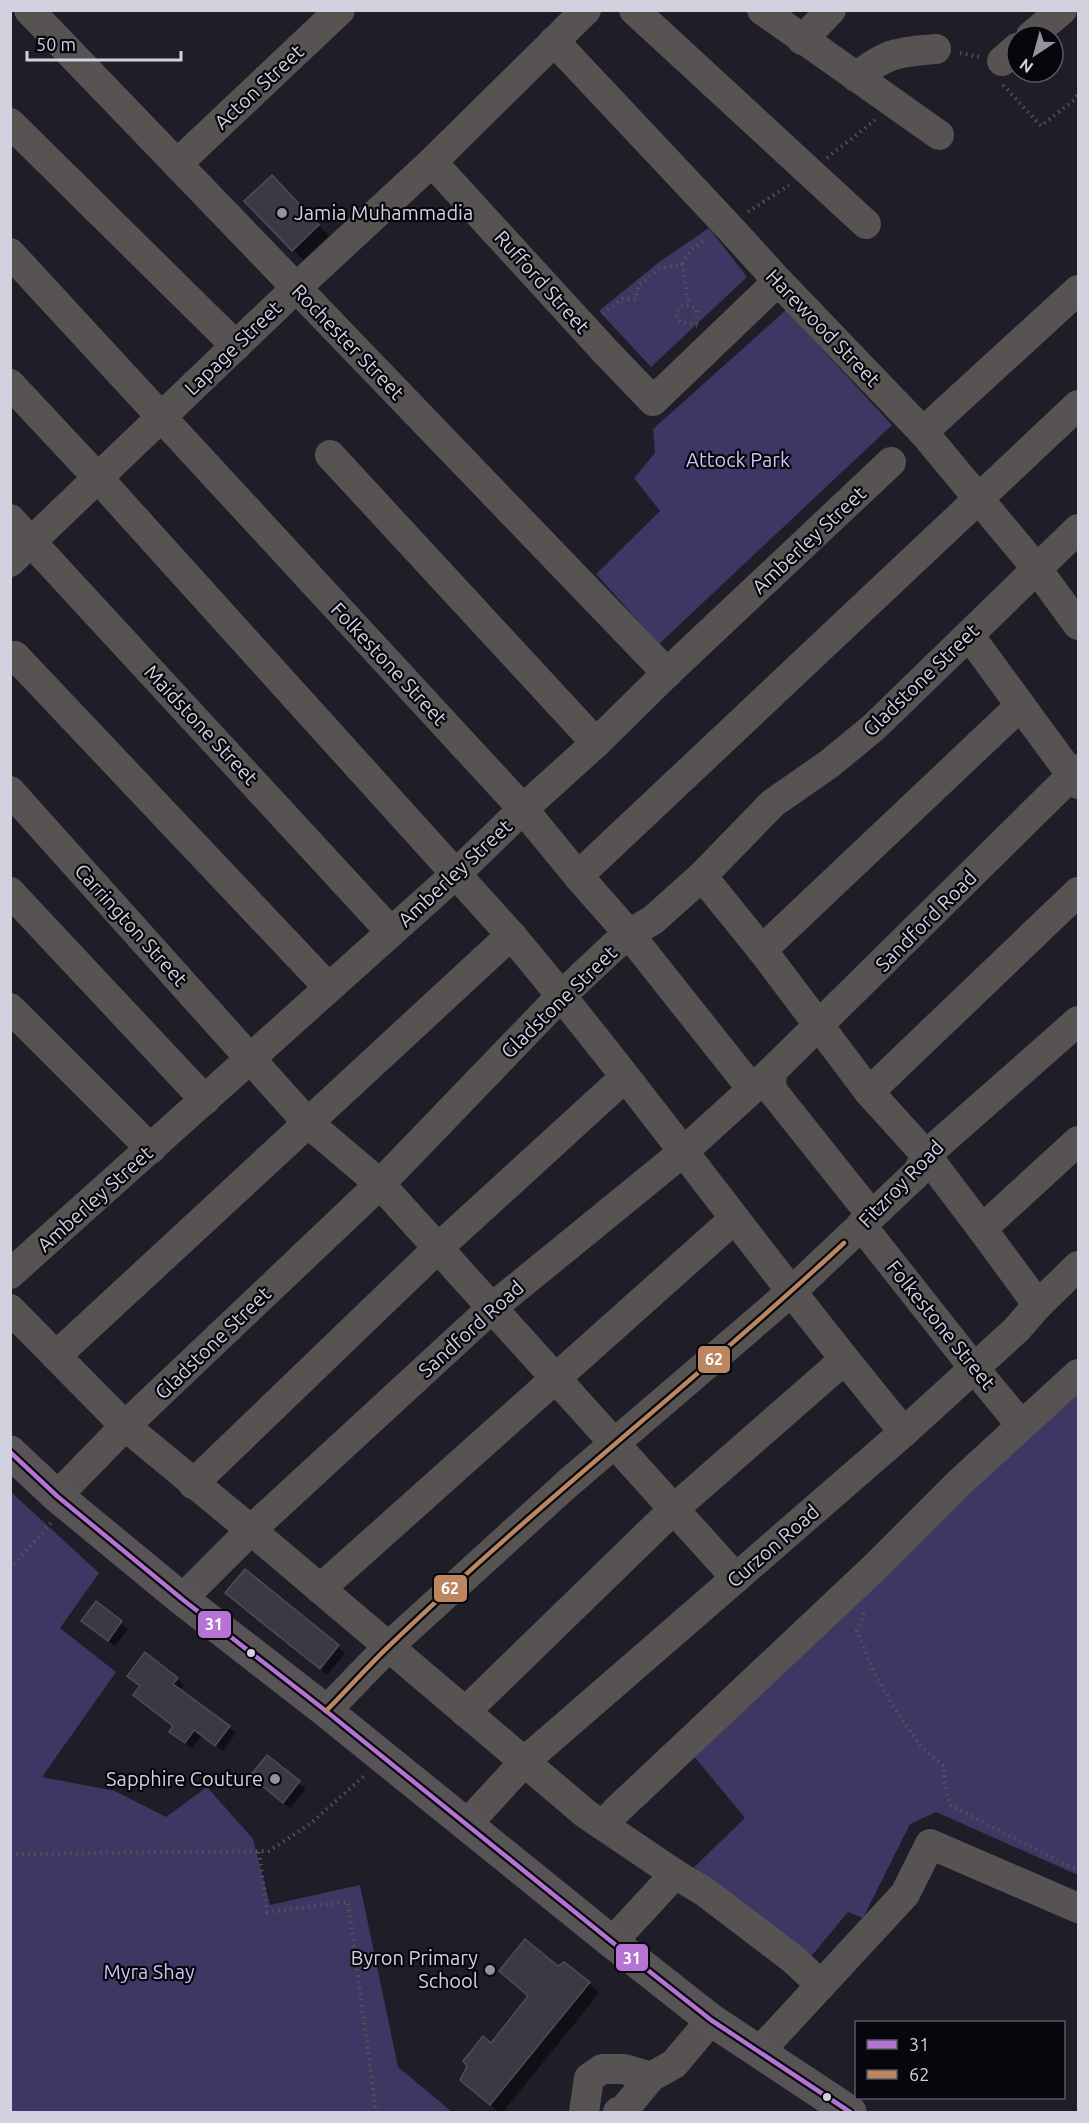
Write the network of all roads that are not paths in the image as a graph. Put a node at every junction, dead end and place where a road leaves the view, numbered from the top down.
1 (340, 10) edge
2 (586, 10) edge
3 (634, 10) edge
4 (762, 10) edge
5 (831, 10) edge
6 (1062, 11) edge
7 (44, 15) edge
8 (1046, 24) edge
9 (802, 39) junction
10 (554, 41) junction
11 (936, 49) road end
12 (867, 84) junction
13 (10, 123) edge
14 (939, 135) dead end
15 (432, 162) junction
16 (177, 164) junction
17 (866, 224) dead end
18 (10, 253) edge
19 (778, 281) junction
20 (296, 288) junction
21 (1078, 290) edge
22 (236, 346) junction
23 (10, 384) edge
24 (1078, 405) edge
25 (162, 417) junction
26 (923, 432) junction
27 (330, 455) dead end
28 (891, 462) dead end
29 (98, 478) junction
30 (979, 500) junction
31 (10, 519) edge
32 (1078, 529) edge
33 (32, 542) junction
34 (10, 562) edge
35 (1037, 569) junction
36 (1078, 626) edge
37 (969, 635) junction
38 (15, 656) dead end
39 (667, 673) junction
40 (1020, 706) junction
41 (596, 743) junction
42 (1076, 776) edge
43 (12, 797) edge
44 (523, 808) junction
45 (457, 873) junction
46 (578, 876) junction
47 (702, 876) junction
48 (10, 892) edge
49 (1078, 892) edge
50 (391, 932) junction
51 (632, 934) junction
52 (511, 935) junction
53 (762, 950) junction
54 (328, 987) junction
55 (562, 996) junction
56 (10, 1008) edge
57 (1078, 1021) edge
58 (820, 1026) junction
59 (251, 1059) junction
60 (624, 1078) junction
61 (765, 1083) junction
62 (869, 1092) junction
63 (205, 1100) junction
64 (307, 1122) junction
65 (1078, 1141) edge
66 (151, 1149) junction
67 (683, 1152) junction
68 (926, 1155) junction
69 (380, 1184) junction
70 (734, 1219) junction
71 (862, 1226) junction
72 (982, 1229) junction
73 (437, 1249) junction
74 (1078, 1266) edge
75 (10, 1274) edge
76 (791, 1292) junction
77 (1038, 1305) junction
78 (493, 1307) junction
79 (10, 1309) edge
80 (56, 1356) junction
81 (844, 1360) junction
82 (974, 1368) junction
83 (1078, 1374) edge
84 (556, 1377) junction
85 (1021, 1425) junction
86 (125, 1426) junction
87 (904, 1432) junction
88 (616, 1443) junction
89 (10, 1452) edge
90 (193, 1484) junction
91 (62, 1500) junction
92 (675, 1508) junction
93 (251, 1530) junction
94 (736, 1578) junction
95 (320, 1589) junction
96 (182, 1599) junction
97 (388, 1647) junction
98 (326, 1712) junction
99 (465, 1712) junction
100 (525, 1761) junction
101 (466, 1824) junction
102 (604, 1825) junction
103 (675, 1874) junction
104 (1078, 1908) edge
105 (612, 1942) junction
106 (821, 1985) junction
107 (711, 2019) junction
108 (759, 2052) junction
109 (651, 2077) junction
110 (585, 2112) edge
111 (618, 2112) edge
112 (850, 2112) edge

1 - 16 street, Acton Street
2 - 10 street, Lapage Street
3 - 17 street
4 - 9 street
5 - 9 street
6 - 8 street
7 - 16 street, Rochester Street
9 - 12 street
10 - 15 street, Lapage Street
10 - 19 street, Harewood Street
11 - 12 street
12 - 14 street
13 - 22 street
15 - 19 street, Rufford Street
15 - 20 street, Lapage Street
16 - 20 street, Rochester Street
18 - 25 street, Folkestone Street
19 - 26 street, Harewood Street
20 - 22 street, Lapage Street
20 - 39 street, Rochester Street
21 - 26 street
22 - 25 street, Lapage Street
23 - 29 street
24 - 30 street
25 - 29 street, Lapage Street
25 - 44 street, Folkestone Street
26 - 30 street, Harewood Street
27 - 41 street
28 - 39 street, Amberley Street
29 - 33 street, Lapage Street
29 - 45 street
30 - 35 street, Harewood Street
30 - 46 street
31 - 33 street, Maidstone Street
32 - 35 street, Gladstone Street
33 - 34 street, Lapage Street
33 - 50 street, Maidstone Street
35 - 36 street, Harewood Street
35 - 37 street, Gladstone Street
37 - 40 street
37 - 47 street, Gladstone Street
38 - 54 street
39 - 41 street, Amberley Street
40 - 42 street
40 - 53 street
41 - 44 street, Amberley Street
42 - 58 street, Sandford Road
43 - 59 street, Carrington Street
44 - 45 street, Amberley Street
44 - 46 street, Folkestone Street
45 - 50 street, Amberley Street
45 - 52 street
46 - 51 street, Folkestone Street
47 - 51 street, Gladstone Street
47 - 53 street
48 - 63 street
49 - 62 street
50 - 54 street, Amberley Street
51 - 55 street, Gladstone Street
51 - 61 street, Folkestone Street
52 - 55 street
52 - 64 street
53 - 58 street
54 - 59 street, Amberley Street
55 - 60 street
55 - 69 street, Gladstone Street
56 - 66 street
57 - 68 street, Fitzroy Road
58 - 61 street, Sandford Road
58 - 62 street
59 - 63 street, Amberley Street
59 - 64 street, Carrington Street
60 - 67 street
60 - 73 street
61 - 67 street, Sandford Road
61 - 71 street, Folkestone Street
62 - 68 street
63 - 66 street, Amberley Street
64 - 69 street, Carrington Street
64 - 80 street
65 - 72 street
66 - 75 street, Amberley Street
67 - 70 street
67 - 78 street, Sandford Road
68 - 71 street, Fitzroy Road
68 - 72 street
69 - 73 street, Carrington Street
69 - 86 street, Gladstone Street
70 - 76 street
70 - 84 street
71 - 76 street, Fitzroy Road
71 - 82 street, Folkestone Street
72 - 77 street
73 - 78 street, Carrington Street
73 - 90 street
74 - 77 street, Curzon Road
76 - 81 street
76 - 88 street, Fitzroy Road
77 - 82 street, Curzon Road
78 - 84 street, Carrington Street
78 - 93 street, Sandford Road
79 - 80 street
80 - 86 street
81 - 87 street
81 - 92 street
82 - 85 street, Folkestone Street
82 - 87 street, Curzon Road
83 - 85 street
84 - 88 street, Carrington Street
84 - 95 street
85 - 102 street
86 - 90 street
86 - 91 street, Gladstone Street
87 - 94 street, Curzon Road
88 - 92 street, Carrington Street
88 - 97 street, Fitzroy Road
89 - 91 main road
90 - 93 street
91 - 96 main road
92 - 94 street, Carrington Street
92 - 99 street
93 - 95 street
93 - 96 street, Sandford Road
94 - 100 street, Curzon Road
95 - 97 street
96 - 98 main road
97 - 98 street, Fitzroy Road
97 - 99 street
98 - 101 main road
99 - 100 street
100 - 101 street, Curzon Road
100 - 102 street
101 - 105 main road
102 - 103 street
103 - 105 street
103 - 106 street
104 - 106 street
105 - 107 main road
106 - 108 street
107 - 108 main road
107 - 109 street
108 - 112 main road
109 - 110 street
109 - 111 street

